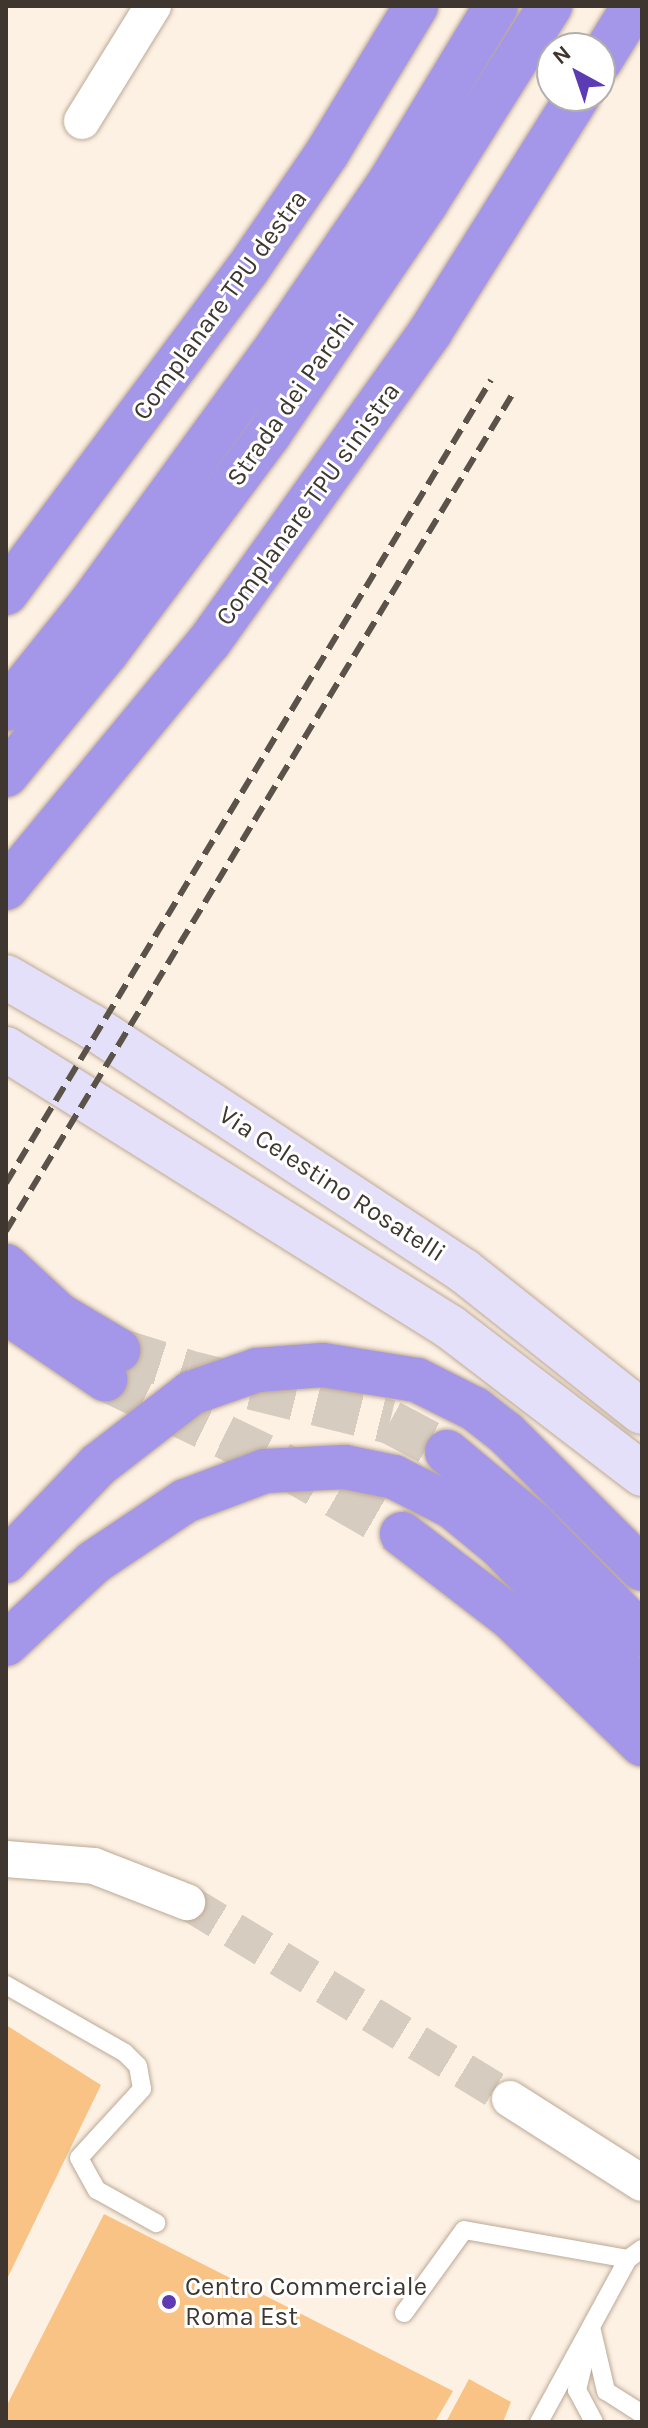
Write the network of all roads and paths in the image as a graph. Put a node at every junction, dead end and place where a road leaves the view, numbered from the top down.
1 (153, 6) edge
2 (416, 6) edge
3 (496, 6) edge
4 (550, 6) edge
5 (634, 6) edge
6 (616, 35) edge
7 (568, 112) edge
8 (82, 121) dead end
9 (409, 191) junction
10 (6, 593) edge
11 (6, 709) edge
12 (6, 775) edge
13 (6, 888) edge
14 (6, 977) edge
15 (6, 1049) edge
16 (6, 1266) edge
17 (6, 1312) edge
18 (642, 1412) edge
19 (447, 1452) tunnel mouth
20 (642, 1474) edge
21 (402, 1534) tunnel mouth
22 (6, 1561) edge
23 (642, 1569) edge
24 (642, 1635) edge
25 (6, 1644) edge
26 (642, 1692) edge
27 (642, 1744) edge
28 (6, 1859) edge
29 (187, 1902) tunnel mouth
30 (6, 1985) edge
31 (510, 2099) tunnel mouth
32 (642, 2183) edge
33 (156, 2223) dead end
34 (635, 2254) edge
35 (404, 2313) dead end
36 (592, 2331) junction
37 (642, 2414) edge
38 (539, 2422) edge
39 (594, 2422) edge

1 - 8 street
2 - 10 highway, Complanare TPU destra
3 - 9 highway, Strada dei Parchi
4 - 9 highway, Strada dei Parchi
5 - 6 highway
7 - 13 highway, Complanare TPU sinistra
9 - 11 highway, Strada dei Parchi
9 - 12 highway, Strada dei Parchi
14 - 18 street, Via Celestino Rosatelli
15 - 20 street
16 - 17 highway
19 - 24 highway
21 - 27 highway
22 - 23 highway
25 - 26 highway
28 - 29 street
30 - 33 lane
31 - 32 street
34 - 35 lane
34 - 36 lane
36 - 37 lane
36 - 38 lane
36 - 39 lane

